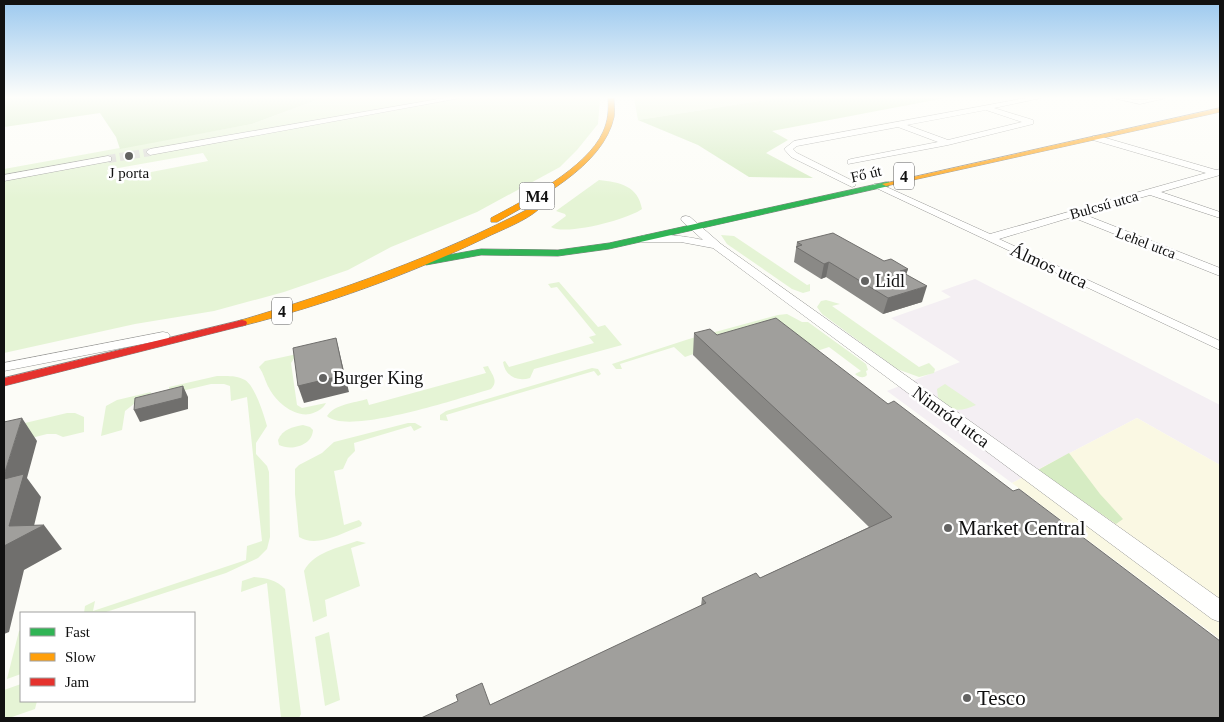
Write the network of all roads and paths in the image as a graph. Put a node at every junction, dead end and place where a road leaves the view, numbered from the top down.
1 (265, 132) edge
2 (606, 132) edge
3 (862, 132) edge
4 (917, 132) edge
5 (992, 132) edge
6 (1124, 132) edge
7 (1096, 138) junction
8 (948, 143) junction
9 (150, 152) tunnel mouth
10 (606, 154) dead end
11 (108, 159) tunnel mouth
12 (851, 162) dead end
13 (955, 168) junction
14 (1219, 173) edge
15 (4, 178) edge
16 (852, 184) junction
17 (877, 186) junction
18 (1151, 192) junction
19 (839, 195) junction
20 (535, 209) junction
21 (1073, 214) junction
22 (1220, 215) edge
23 (686, 219) junction
24 (494, 220) junction
25 (694, 228) junction
26 (485, 234) junction
27 (516, 236) junction
28 (989, 238) junction
29 (453, 239) junction
30 (639, 240) junction
31 (545, 246) junction
32 (717, 246) junction
33 (426, 262) junction
34 (1220, 272) edge
35 (163, 336) junction
36 (1220, 346) edge
37 (134, 352) junction
38 (4, 367) edge
39 (4, 374) edge
40 (4, 382) edge
41 (4, 389) edge
42 (1220, 612) edge

1 - 9 street
2 - 24 main road, M4
3 - 16 street
4 - 8 street
5 - 8 street
6 - 7 main road, Fő út / 4
7 - 13 main road, Fő út / 4
7 - 14 street
8 - 12 street
10 - 20 main road, M4
11 - 15 street
13 - 16 main road, 4
13 - 17 main road, Fő út / 4
14 - 18 street, Bulcsú utca
16 - 19 main road
16 - 23 main road, 4
17 - 19 main road, Fő út / 4
17 - 28 street, Álmos utca
18 - 21 street, Bulcsú utca
18 - 22 street
19 - 25 main road, Fő út / 4
20 - 26 main road
20 - 27 main road
21 - 28 street, Bulcsú utca
21 - 34 street, Lehel utca
23 - 25 street, Nimród utca
23 - 31 main road, 4
24 - 26 main road
24 - 29 main road
25 - 30 main road, Fő út / 4
25 - 32 street, Nimród utca
26 - 27 main road, 4
26 - 29 main road, 4
26 - 31 main road
26 - 33 main road
27 - 31 main road, 4
28 - 36 street, Álmos utca
29 - 35 main road, 4
30 - 31 main road, Fő út / 4
30 - 32 street
31 - 33 main road, 4
32 - 42 street, Nimród utca
33 - 37 main road, 4
35 - 38 street
35 - 39 main road, 4
37 - 40 main road, 4
37 - 41 street

